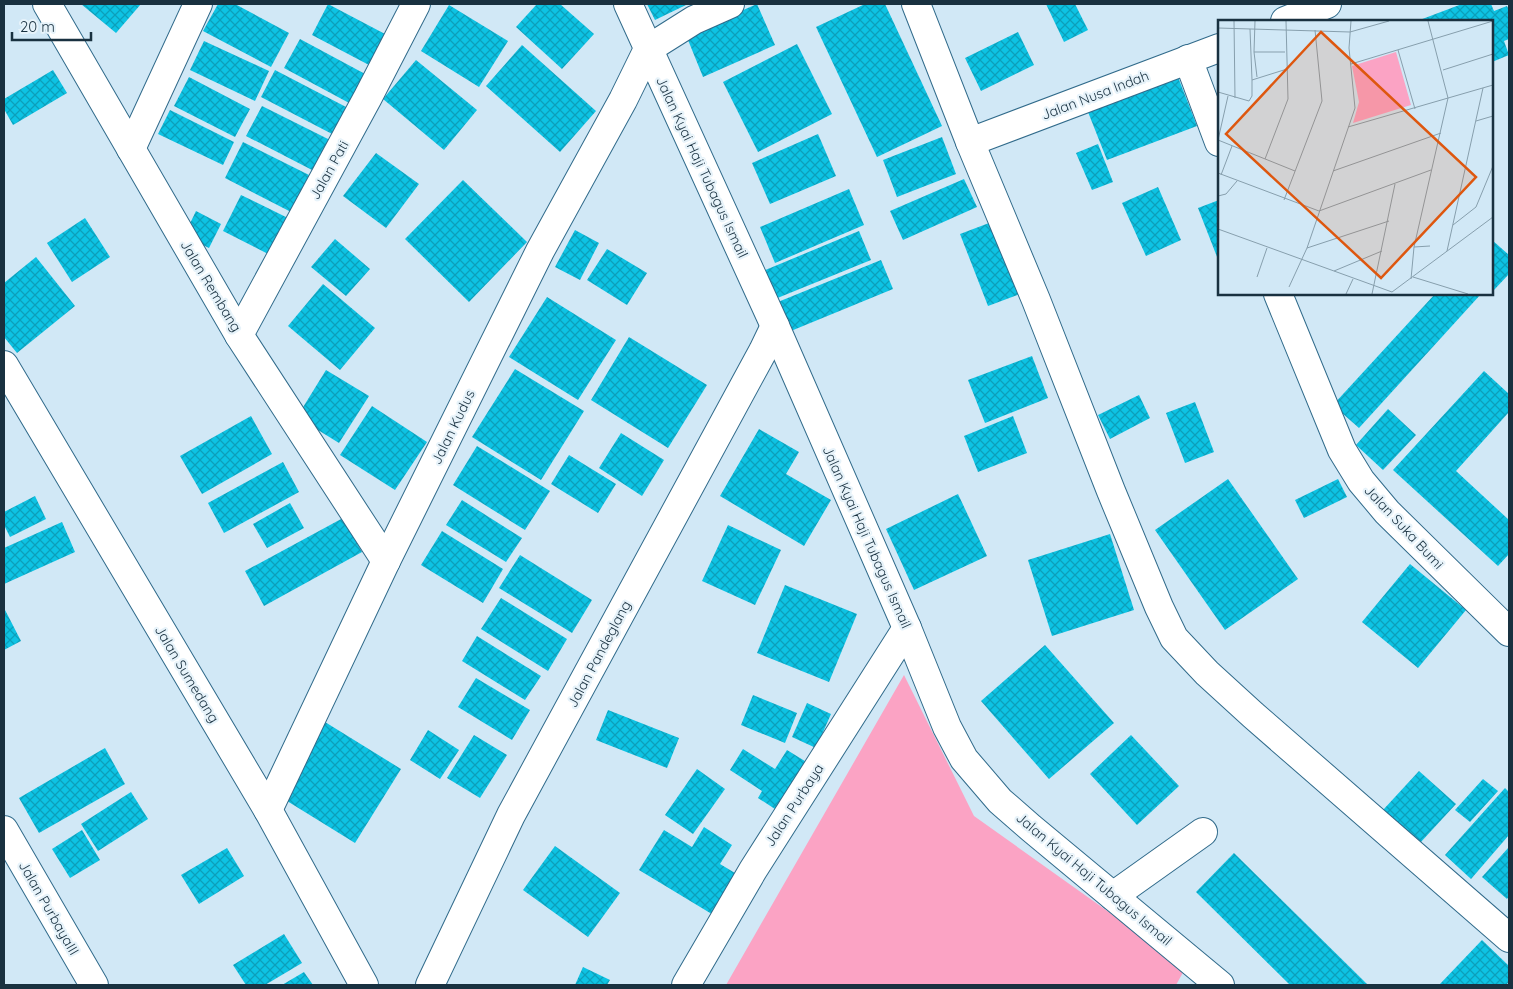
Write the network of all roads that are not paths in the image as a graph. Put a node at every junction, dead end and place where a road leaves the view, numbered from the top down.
1 (47, 4) edge
2 (198, 4) edge
3 (416, 4) edge
4 (628, 4) edge
5 (730, 4) edge
6 (916, 4) edge
7 (1327, 4) edge
8 (1287, 20) edge
9 (1218, 48) edge
10 (648, 49) junction
11 (1188, 59) junction
12 (1218, 139) edge
13 (970, 142) junction
14 (131, 149) junction
15 (1278, 295) edge
16 (775, 326) junction
17 (239, 335) junction
18 (4, 365) edge
19 (386, 562) junction
20 (907, 628) junction
21 (1509, 632) edge
22 (268, 810) junction
23 (4, 830) edge
24 (1203, 832) dead end
25 (1113, 896) junction
26 (1509, 938) edge
27 (1207, 981) edge
28 (94, 985) edge
29 (364, 985) edge
30 (430, 985) edge
31 (686, 985) edge

1 - 14 street, Jalan Rembang
2 - 14 street
3 - 17 street, Jalan Pati
4 - 10 street, Jalan Kyai Haji Tubagus Ismail
5 - 10 street
6 - 13 street
7 - 8 street
9 - 11 street, Jalan Nusa Indah
10 - 16 street, Jalan Kyai Haji Tubagus Ismail
10 - 19 street, Jalan Kudus
11 - 12 street
11 - 13 street, Jalan Nusa Indah
13 - 26 street
14 - 17 street, Jalan Rembang
15 - 21 street, Jalan Suka Bumi
16 - 20 street, Jalan Kyai Haji Tubagus Ismail
16 - 30 street, Jalan Pandeglang
17 - 19 street, Jalan Rembang
18 - 22 street, Jalan Sumedang
19 - 22 street, Jalan Kudus
20 - 25 street, Jalan Kyai Haji Tubagus Ismail
20 - 31 street, Jalan Purbaya
22 - 29 street, Jalan Sumedang
23 - 28 street, Jalan PurbayaIII
24 - 25 street
25 - 27 street, Jalan Kyai Haji Tubagus Ismail

